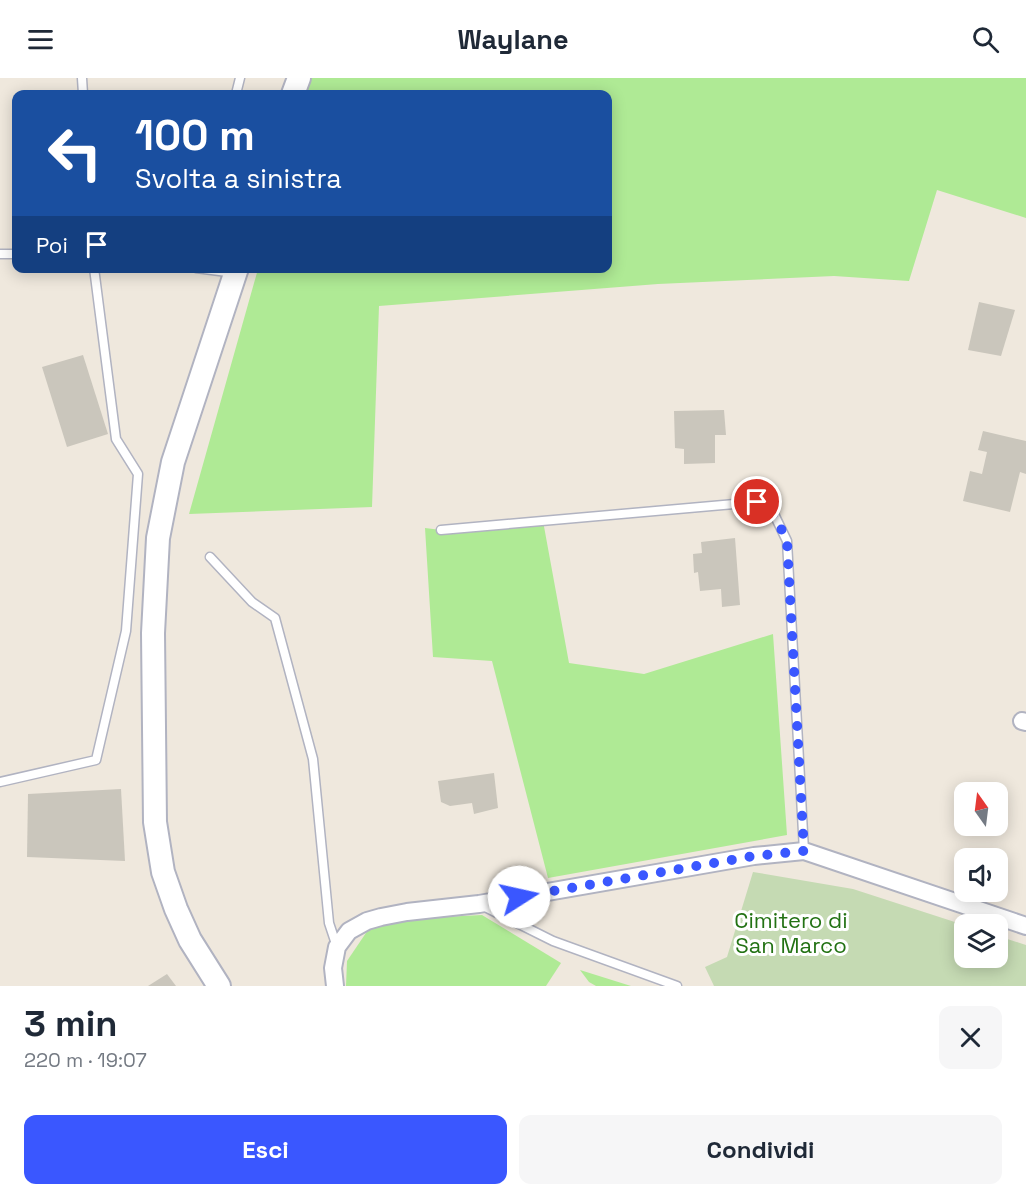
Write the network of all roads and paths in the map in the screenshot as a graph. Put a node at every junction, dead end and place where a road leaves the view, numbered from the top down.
1 (95, 273) edge
2 (235, 273) edge
3 (441, 530) dead end
4 (210, 558) dead end
5 (0, 782) edge
6 (804, 851) junction
7 (479, 904) junction
8 (1026, 926) edge
9 (337, 947) junction
10 (219, 986) edge
11 (334, 986) edge
12 (677, 986) edge

1 - 5 lane
2 - 10 main road
3 - 6 lane
4 - 9 lane
6 - 7 street
6 - 8 street
7 - 9 street
7 - 12 lane
9 - 11 street

